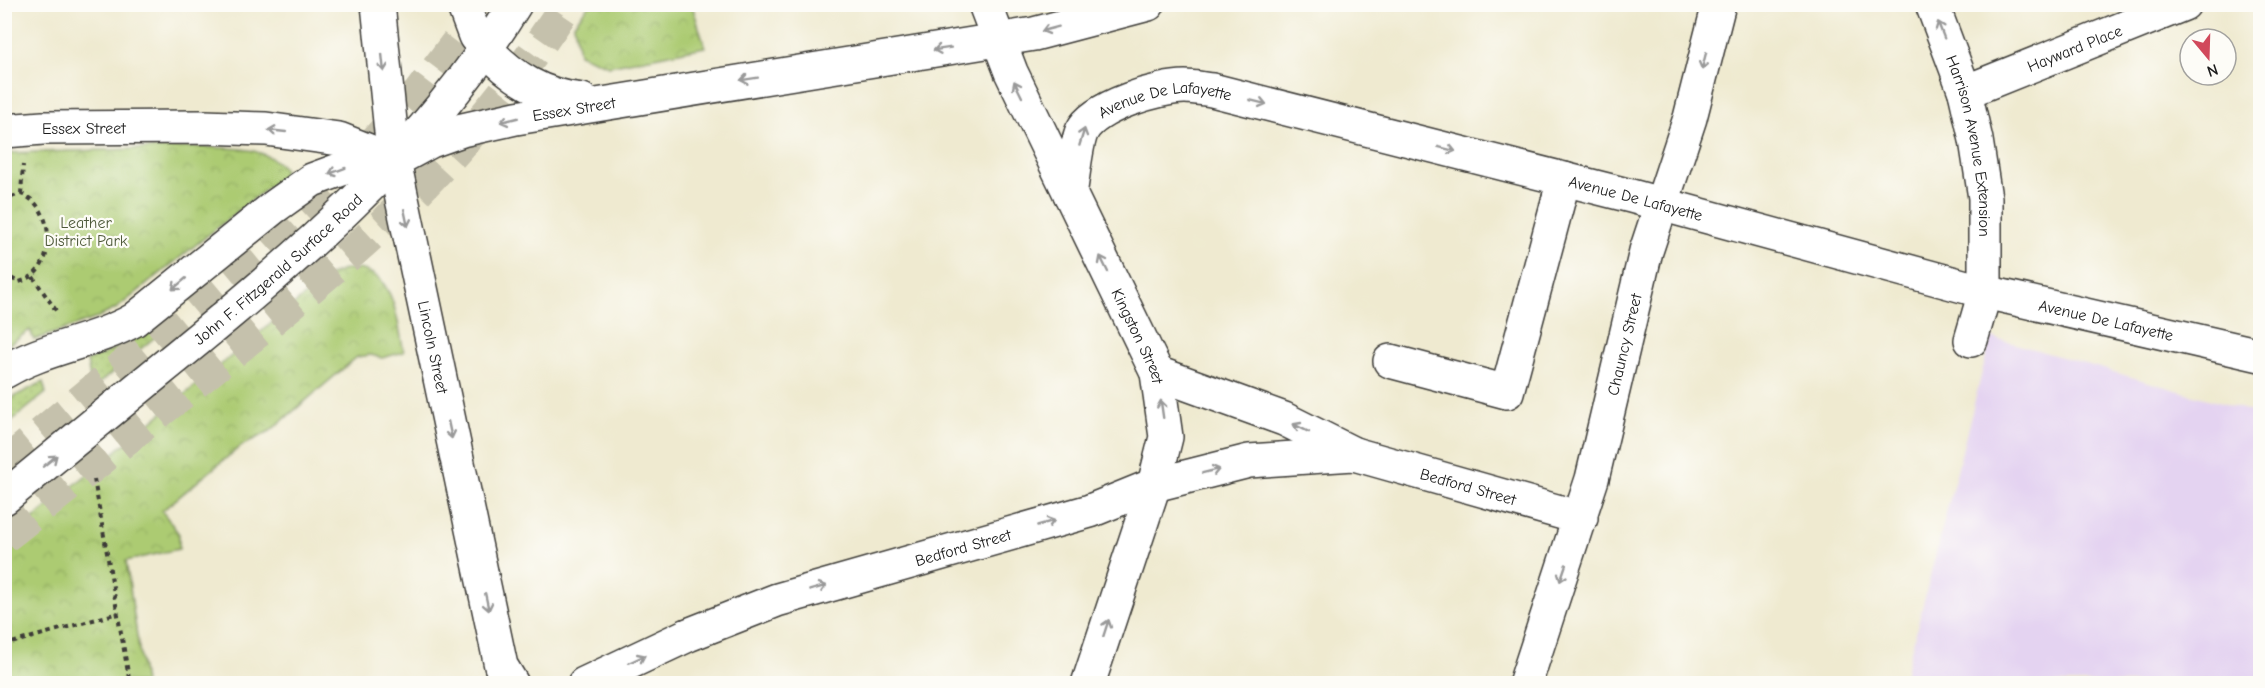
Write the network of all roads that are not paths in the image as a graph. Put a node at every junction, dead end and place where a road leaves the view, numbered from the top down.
1 (378, 4) edge
2 (463, 4) edge
3 (515, 4) edge
4 (986, 4) edge
5 (1148, 4) edge
6 (1719, 4) edge
7 (1932, 4) edge
8 (2184, 4) edge
9 (999, 39) junction
10 (486, 50) junction
11 (1965, 92) junction
12 (608, 102) junction
13 (4, 131) edge
14 (394, 161) junction
15 (1564, 179) junction
16 (1070, 194) junction
17 (1661, 205) junction
18 (1984, 292) junction
19 (1971, 340) dead end
20 (2260, 355) edge
21 (1390, 361) dead end
22 (4, 372) edge
23 (1157, 373) junction
24 (1353, 454) junction
25 (1154, 485) junction
26 (4, 498) edge
27 (1581, 518) junction
28 (504, 678) edge
29 (584, 684) edge
30 (1088, 684) edge
31 (1525, 684) edge

1 -> 14 main road, Lincoln Street
2 - 10 main road
3 - 10 main road, John F. Fitzgerald Surface Road
4 - 9 main road, Kingston Street
5 -> 9 main road, Essex Street
6 -> 17 main road, Chauncy Street
11 -> 7 main road, Harrison Avenue Extension
8 - 11 main road, Hayward Place
9 -> 12 main road, Essex Street
16 -> 9 main road, Kingston Street
10 - 12 main road
10 - 14 main road, John F. Fitzgerald Surface Road
11 - 18 main road, Harrison Avenue Extension
12 -> 14 main road, Essex Street
14 -> 13 main road, Essex Street
14 -> 22 main road
26 -> 14 main road, John F. Fitzgerald Surface Road
14 -> 28 main road, Lincoln Street
16 -> 15 main road, Avenue De Lafayette
15 - 17 main road, Avenue De Lafayette
15 - 21 main road
23 -> 16 main road, Kingston Street
17 - 18 main road, Avenue De Lafayette
17 - 27 main road, Chauncy Street
18 - 19 main road, Harrison Avenue Extension
18 - 20 main road, Avenue De Lafayette
24 -> 23 main road, Bedford Street
25 -> 23 main road, Kingston Street
25 -> 24 main road, Bedford Street
24 - 27 main road, Bedford Street
29 -> 25 main road, Bedford Street
30 -> 25 main road, Kingston Street
27 -> 31 main road, Chauncy Street

